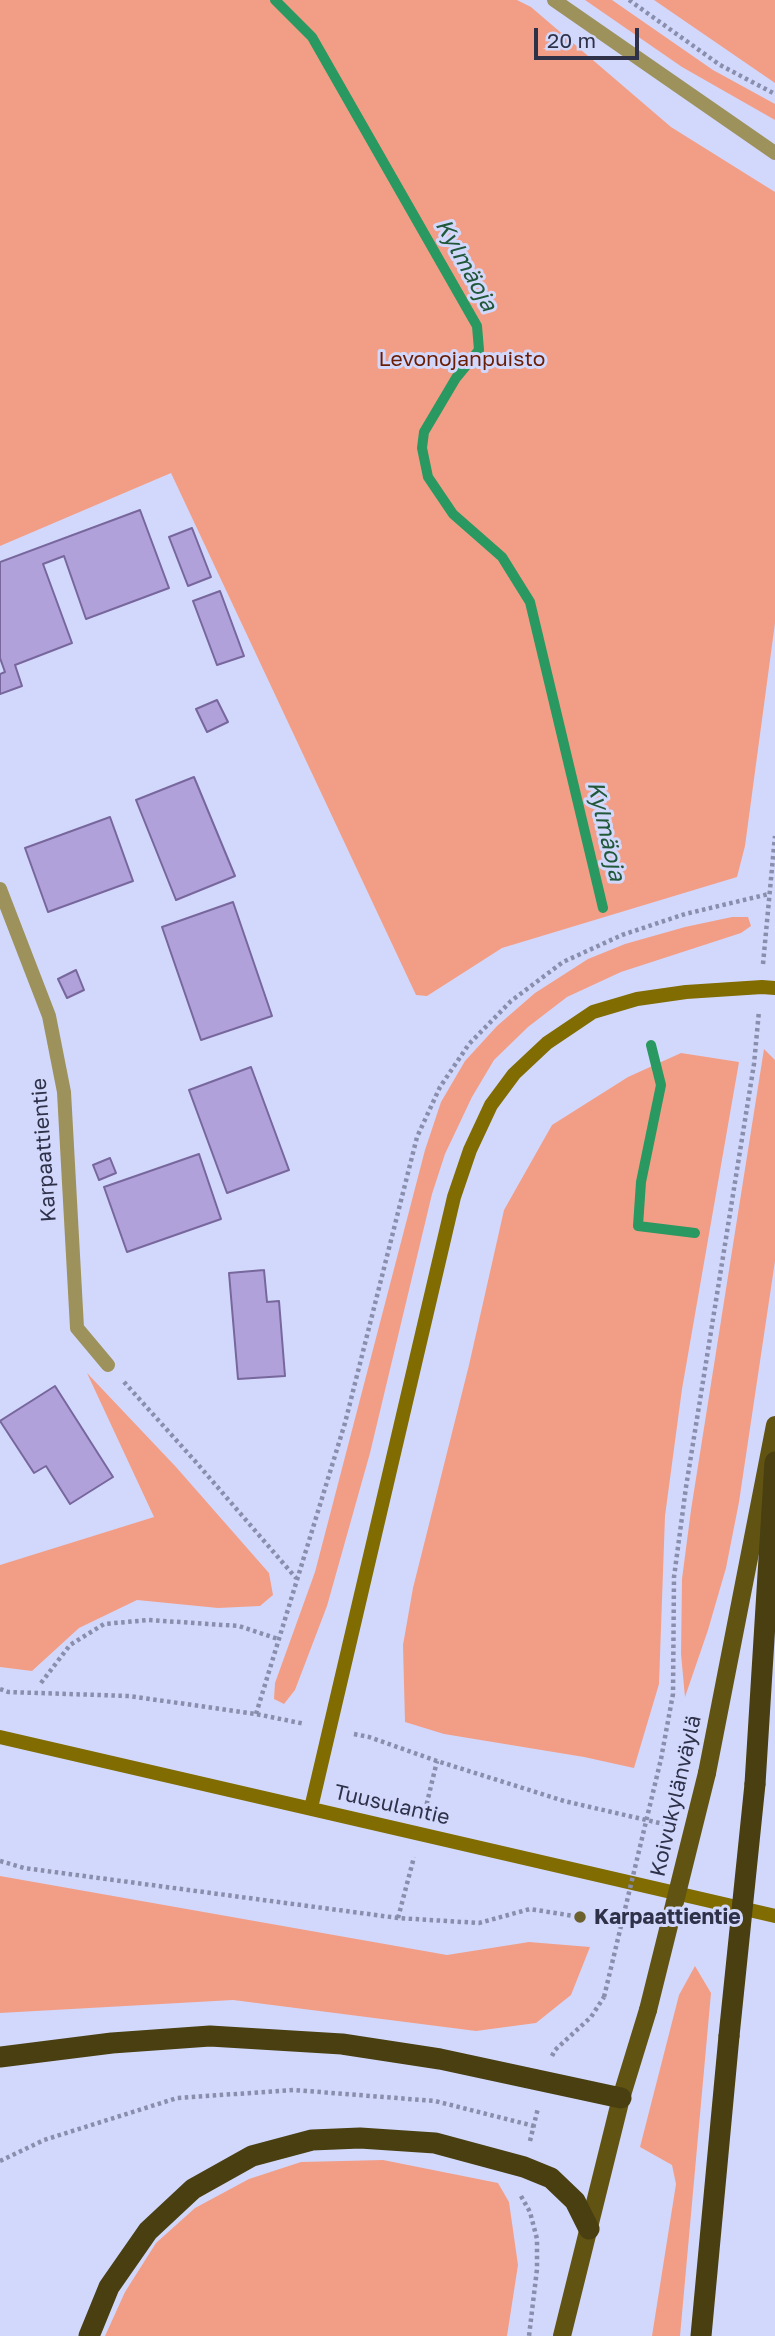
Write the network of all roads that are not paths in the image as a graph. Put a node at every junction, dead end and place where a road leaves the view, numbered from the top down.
1 (554, 0) edge
2 (775, 153) edge
3 (0, 889) edge
4 (768, 988) edge
5 (108, 1365) road end
6 (775, 1425) edge
7 (775, 1462) edge
8 (0, 1737) edge
9 (311, 1808) junction
10 (775, 1916) edge
11 (0, 2057) edge
12 (621, 2098) junction
13 (589, 2229) junction
14 (89, 2336) edge
15 (562, 2336) edge
16 (701, 2336) edge

1 - 2 street
3 - 5 street, Karpaattientie
4 - 9 main road
6 - 12 main road, Koivukylänväylä, bridge
7 - 16 highway, bridge
8 - 9 main road, Tuusulantie
9 - 10 main road, Tuusulantie
11 - 12 highway
12 - 13 main road, Koivukylänväylä
13 - 14 highway
13 - 15 main road, Koivukylänväylä

